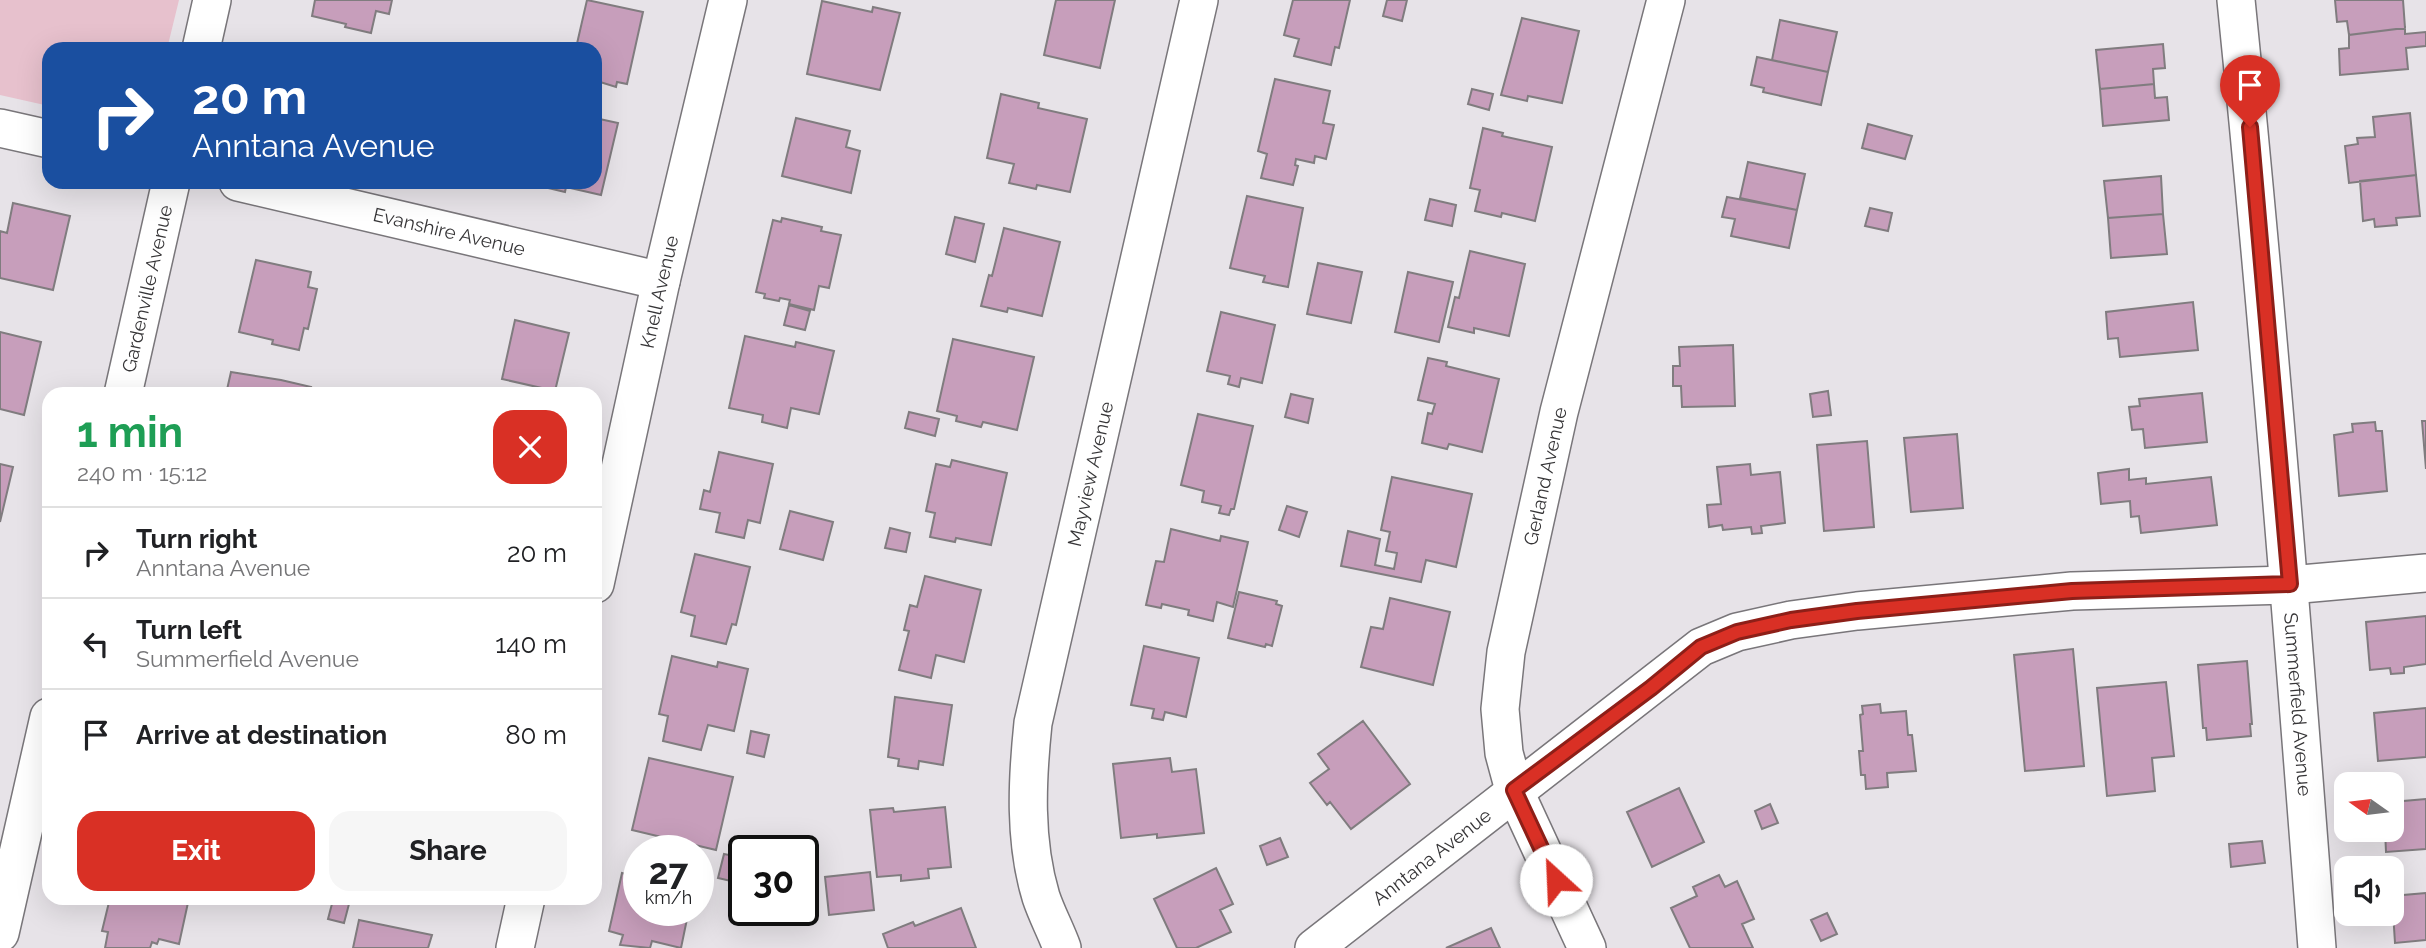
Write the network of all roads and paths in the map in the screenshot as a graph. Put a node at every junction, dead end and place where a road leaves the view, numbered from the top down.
1 (212, 0) edge
2 (728, 0) edge
3 (1199, 0) edge
4 (1666, 0) edge
5 (2236, 0) edge
6 (203, 42) edge
7 (0, 128) edge
8 (42, 137) edge
9 (169, 189) edge
10 (268, 189) edge
11 (662, 281) junction
12 (125, 387) edge
13 (602, 552) edge
14 (2426, 573) edge
15 (2290, 584) junction
16 (42, 749) edge
17 (1514, 790) junction
18 (524, 905) edge
19 (0, 933) edge
20 (515, 948) edge
21 (1062, 948) edge
22 (1314, 948) edge
23 (1587, 948) edge
24 (2317, 948) edge

1 - 6 street
2 - 11 street, Knell Avenue
3 - 21 street, Mayview Avenue
4 - 17 street, Gerland Avenue
5 - 15 street, Summerfield Avenue
7 - 8 street
9 - 12 street, Gardenville Avenue
10 - 11 street, Evanshire Avenue
11 - 13 street, Knell Avenue
14 - 15 street, Anntana Avenue
15 - 17 street, Anntana Avenue
15 - 24 street, Summerfield Avenue
16 - 19 street
17 - 22 street, Anntana Avenue
17 - 23 street, Gerland Avenue
18 - 20 street

